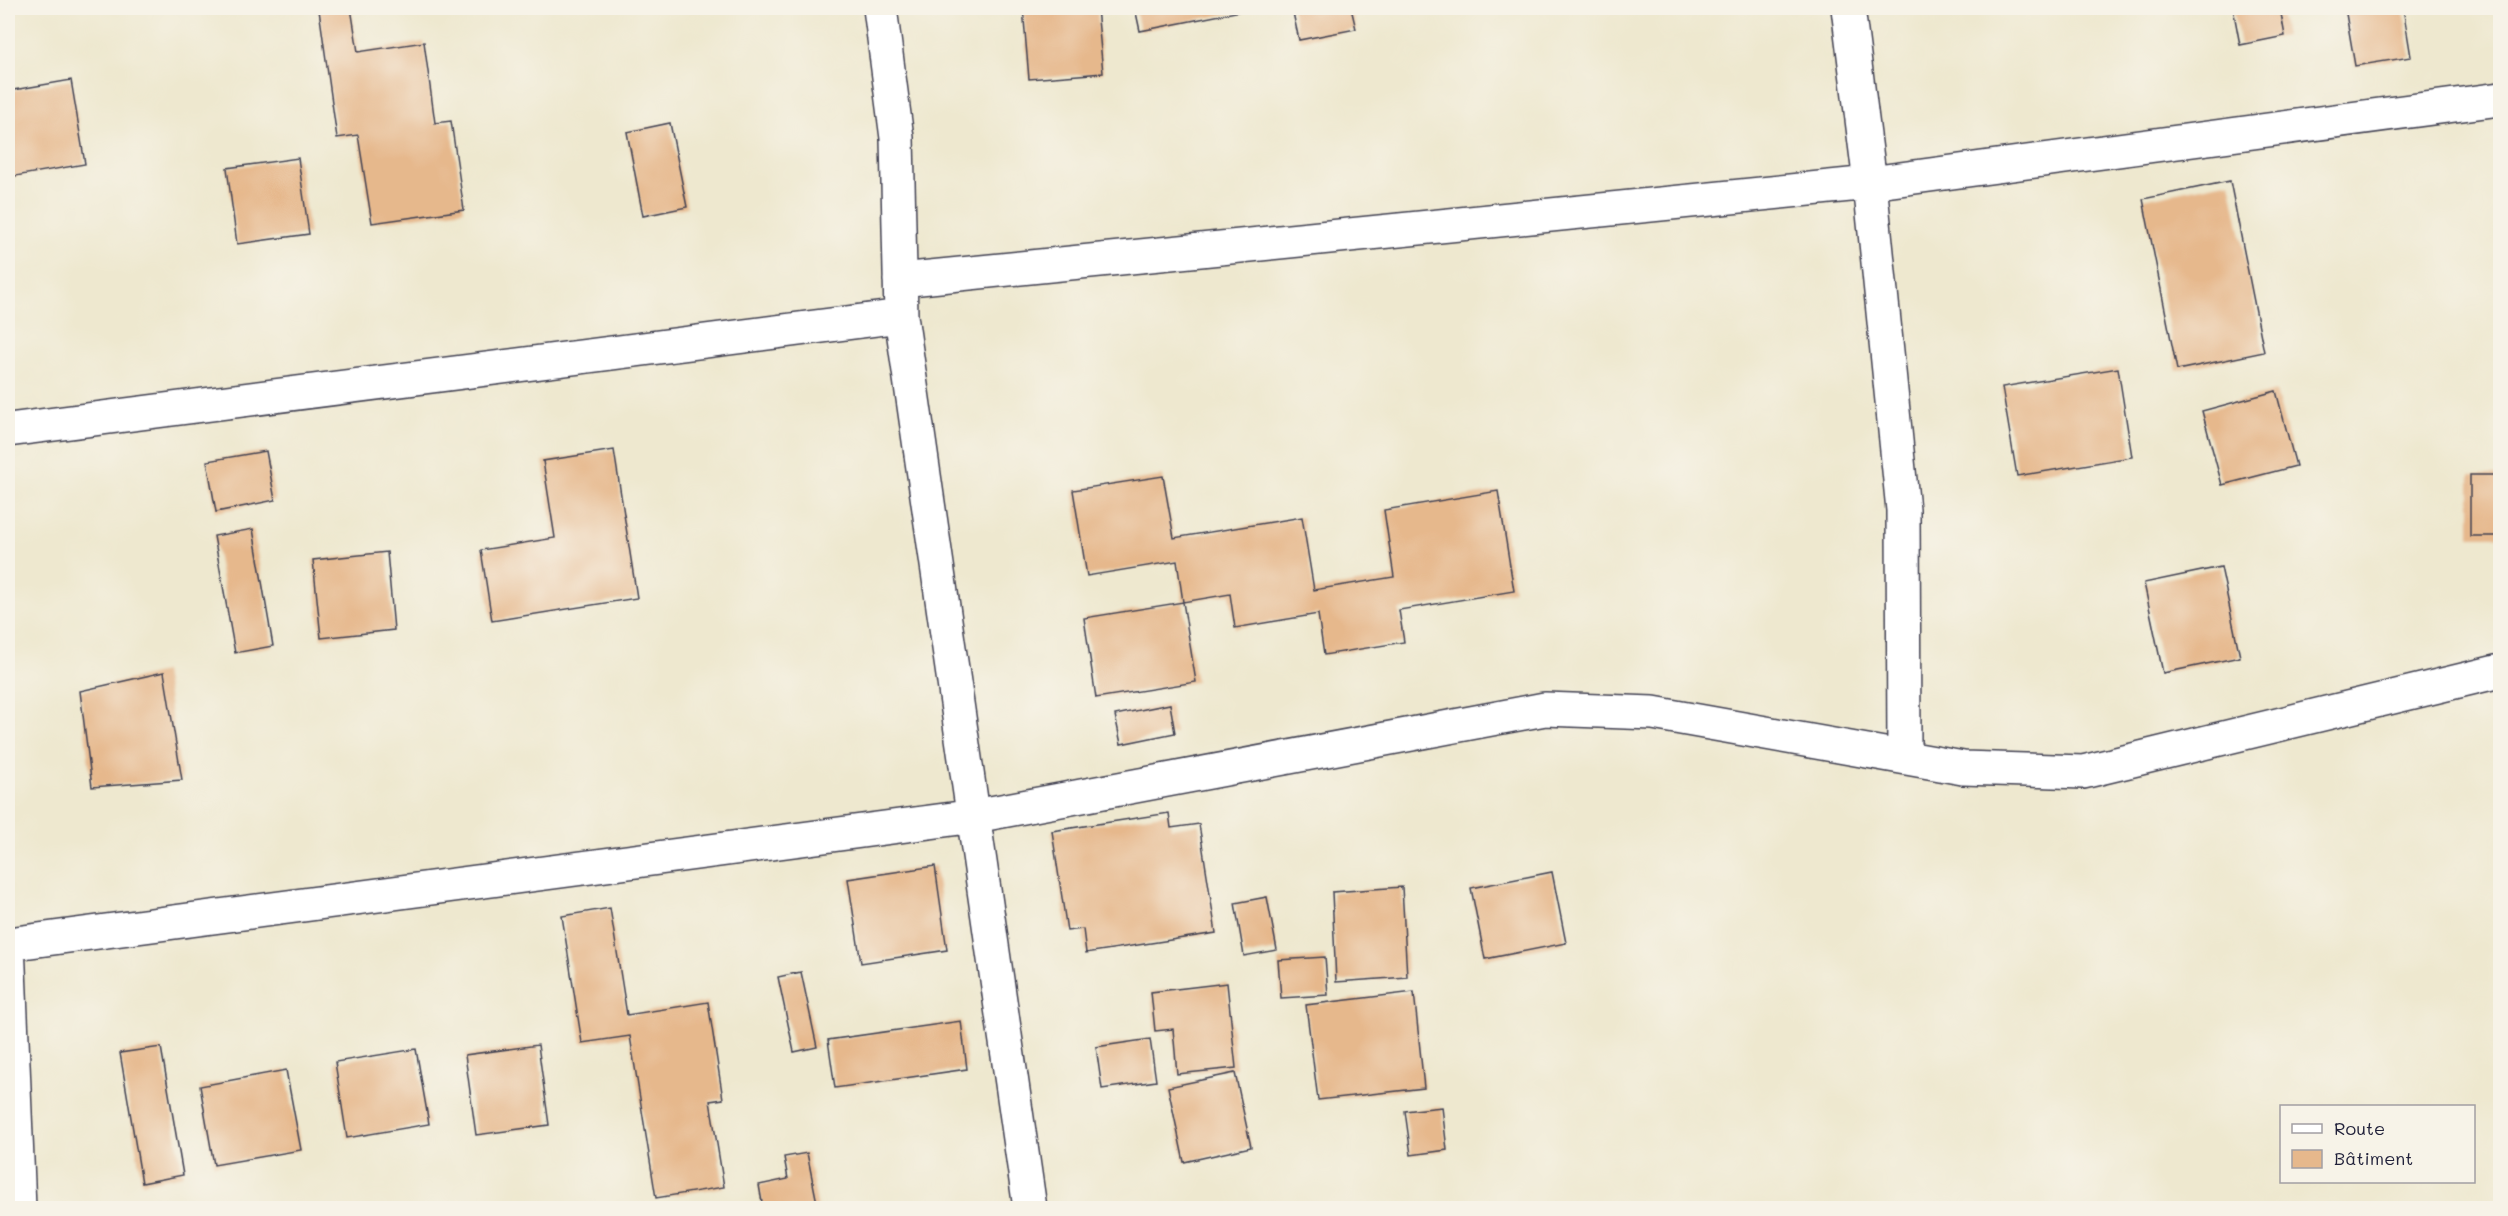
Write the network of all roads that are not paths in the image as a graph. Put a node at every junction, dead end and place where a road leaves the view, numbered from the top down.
1 (880, 8) edge
2 (1848, 8) edge
3 (2500, 99) edge
4 (1870, 183) junction
5 (900, 280) junction
6 (901, 316) junction
7 (8, 430) edge
8 (2500, 671) edge
9 (1904, 757) junction
10 (975, 816) junction
11 (8, 944) edge
12 (19, 1209) edge
13 (1030, 1209) edge

1 - 5 street
2 - 4 street
3 - 4 street
4 - 5 street
4 - 9 street
5 - 6 street
6 - 7 street
6 - 10 street
8 - 9 street
9 - 10 street
10 - 11 street
10 - 13 street
11 - 12 street

